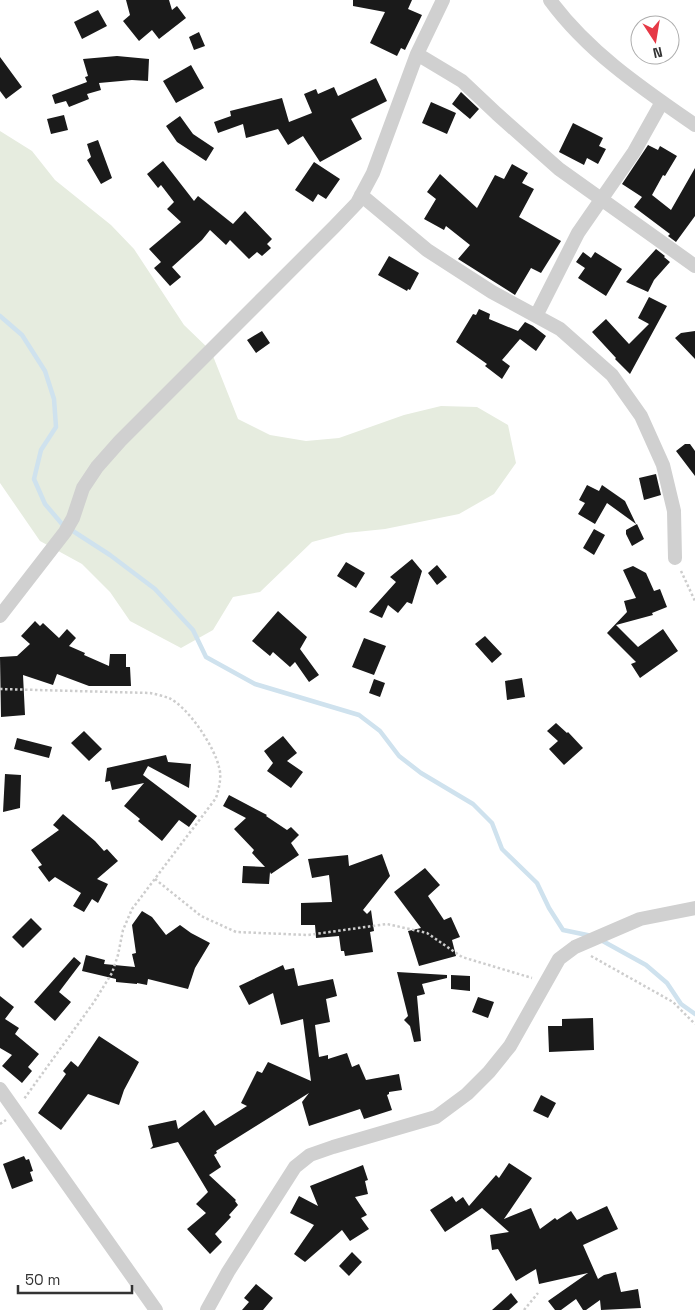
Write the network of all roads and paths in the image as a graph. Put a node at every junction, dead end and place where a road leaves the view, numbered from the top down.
1 (443, 0) edge
2 (550, 0) edge
3 (417, 54) junction
4 (662, 102) junction
5 (695, 125) edge
6 (361, 195) junction
7 (602, 200) junction
8 (695, 266) edge
9 (536, 316) junction
10 (675, 558) joint
11 (695, 601) edge
12 (0, 616) edge
13 (0, 689) edge
14 (155, 879) junction
15 (695, 908) edge
16 (575, 947) junction
17 (545, 982) junction
18 (695, 1024) edge
19 (0, 1089) edge
20 (16, 1111) junction
21 (538, 1293) dead end
22 (156, 1310) edge
23 (207, 1310) edge
24 (524, 1310) edge

1 - 3 street
2 - 4 street
3 - 6 street
3 - 7 street
4 - 5 street
4 - 7 street
6 - 9 street
6 - 12 street
7 - 8 street
7 - 9 street
9 - 10 street
10 - 11 path
13 - 14 path
14 - 17 path
14 - 20 path
15 - 16 street
16 - 17 street
16 - 18 path
17 - 23 street
19 - 20 street
20 - 22 street
21 - 24 path

